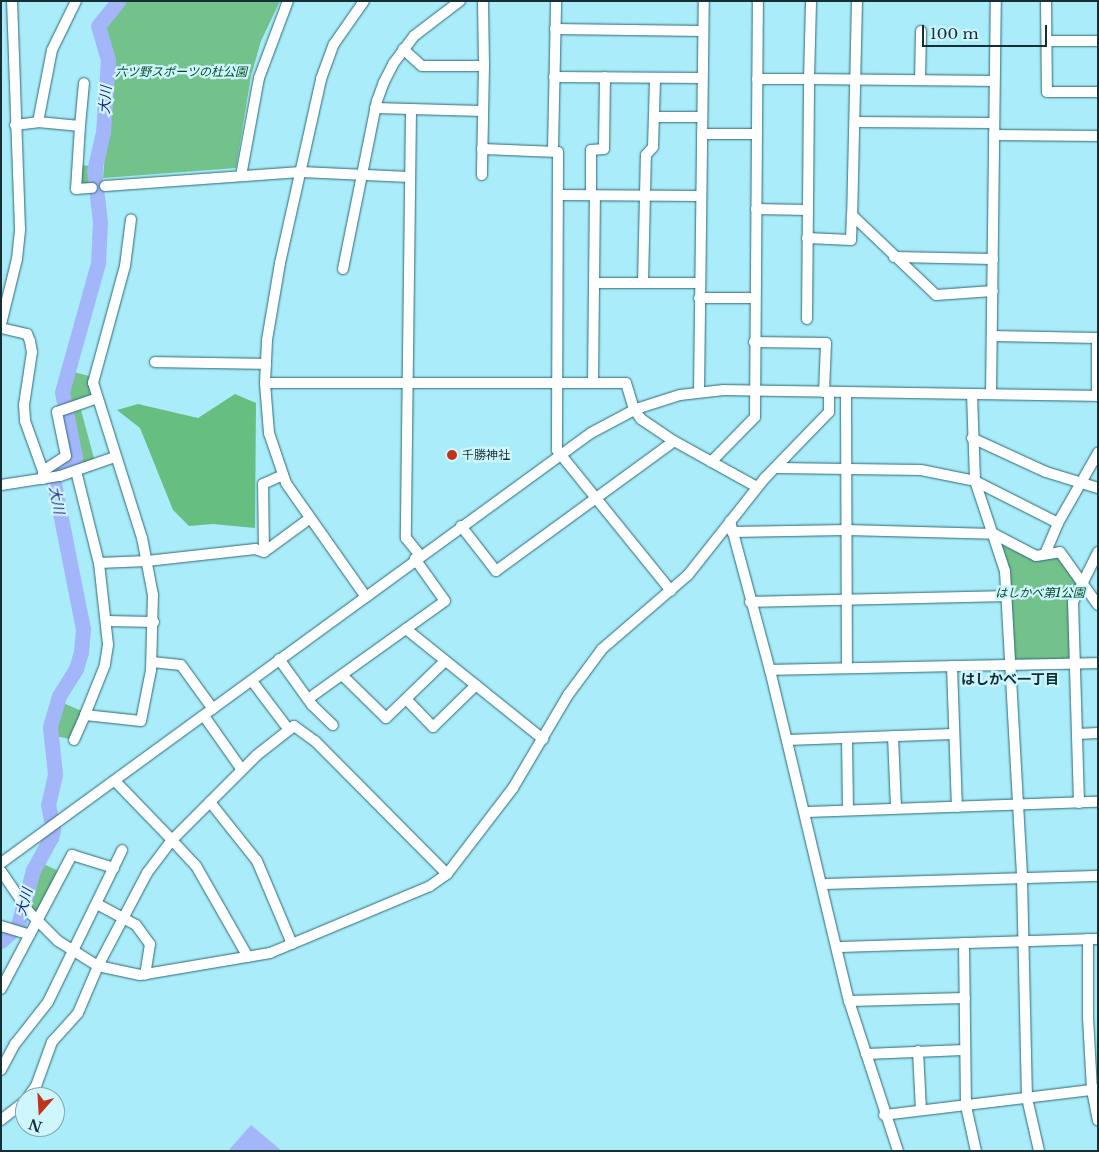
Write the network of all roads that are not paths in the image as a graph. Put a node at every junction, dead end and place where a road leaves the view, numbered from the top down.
1 (12, 1) edge
2 (76, 1) edge
3 (288, 1) edge
4 (364, 1) edge
5 (483, 1) edge
6 (556, 1) edge
7 (704, 1) edge
8 (758, 1) edge
9 (811, 1) edge
10 (857, 1) edge
11 (996, 1) edge
12 (1046, 1) edge
13 (458, 2) edge
14 (555, 29) junction
15 (703, 31) junction
16 (921, 31) dead end
17 (1098, 41) edge
18 (1046, 42) junction
19 (403, 49) junction
20 (484, 66) junction
21 (554, 77) junction
22 (605, 77) junction
23 (655, 78) junction
24 (702, 78) junction
25 (757, 79) junction
26 (808, 79) junction
27 (856, 79) junction
28 (920, 80) junction
29 (994, 82) junction
30 (84, 83) dead end
31 (1098, 92) edge
32 (375, 108) junction
33 (411, 110) junction
34 (482, 111) junction
35 (654, 117) junction
36 (702, 117) junction
37 (38, 122) junction
38 (855, 122) junction
39 (994, 124) junction
40 (15, 125) junction
41 (80, 126) junction
42 (702, 134) junction
43 (757, 134) junction
44 (994, 135) junction
45 (1098, 136) edge
46 (482, 149) junction
47 (553, 150) junction
48 (301, 172) junction
49 (361, 174) junction
50 (482, 175) dead end
51 (240, 176) junction
52 (410, 177) junction
53 (105, 186) dead end
54 (92, 188) dead end
55 (560, 195) junction
56 (593, 195) junction
57 (645, 196) junction
58 (701, 196) junction
59 (756, 209) junction
60 (808, 210) junction
61 (852, 215) junction
62 (131, 219) dead end
63 (807, 238) junction
64 (894, 257) junction
65 (993, 259) junction
66 (343, 269) dead end
67 (594, 283) junction
68 (643, 283) junction
69 (700, 283) junction
70 (993, 291) junction
71 (699, 298) junction
72 (755, 298) junction
73 (807, 319) dead end
74 (1, 324) edge
75 (1, 328) edge
76 (992, 336) junction
77 (754, 342) junction
78 (155, 362) dead end
79 (266, 364) junction
80 (407, 381) junction
81 (557, 382) junction
82 (593, 382) junction
83 (265, 383) junction
84 (754, 391) junction
85 (699, 392) junction
86 (826, 392) junction
87 (846, 392) junction
88 (972, 394) junction
89 (992, 394) junction
90 (1097, 396) edge
91 (98, 398) junction
92 (634, 410) junction
93 (972, 438) junction
94 (674, 441) junction
95 (1098, 453) edge
96 (560, 454) junction
97 (115, 457) junction
98 (711, 462) junction
99 (777, 468) junction
100 (844, 469) junction
101 (76, 471) junction
102 (43, 475) junction
103 (283, 475) junction
104 (975, 481) junction
105 (1080, 482) junction
106 (1, 485) edge
107 (757, 487) junction
108 (1098, 488) edge
109 (596, 498) junction
110 (309, 519) junction
111 (730, 521) junction
112 (1058, 523) junction
113 (460, 526) junction
114 (846, 530) junction
115 (732, 532) junction
116 (994, 534) junction
117 (264, 552) junction
118 (1098, 552) edge
119 (1045, 554) junction
120 (417, 557) junction
121 (147, 561) junction
122 (99, 562) junction
123 (1082, 583) junction
124 (671, 591) junction
125 (1005, 596) junction
126 (366, 597) junction
127 (847, 600) junction
128 (750, 602) junction
129 (1098, 605) edge
130 (107, 621) junction
131 (154, 622) junction
132 (406, 629) junction
133 (279, 659) junction
134 (445, 661) junction
135 (152, 662) junction
136 (1098, 663) edge
137 (1075, 664) junction
138 (952, 666) junction
139 (1010, 666) junction
140 (847, 668) junction
141 (770, 670) junction
142 (343, 676) junction
143 (252, 681) junction
144 (476, 685) junction
145 (308, 699) junction
146 (406, 699) junction
147 (213, 709) junction
148 (85, 715) junction
149 (204, 716) junction
150 (332, 725) dead end
151 (289, 730) junction
152 (1098, 733) edge
153 (953, 734) junction
154 (1077, 734) junction
155 (893, 736) junction
156 (847, 738) junction
157 (543, 739) junction
158 (74, 740) dead end
159 (787, 740) junction
160 (242, 770) junction
161 (115, 781) junction
162 (210, 802) junction
163 (1098, 802) edge
164 (1079, 803) junction
165 (1018, 804) junction
166 (956, 806) junction
167 (896, 808) junction
168 (848, 810) junction
169 (805, 812) junction
170 (172, 840) junction
171 (122, 850) dead end
172 (1, 862) edge
173 (114, 868) junction
174 (1, 871) edge
175 (447, 874) junction
176 (1098, 876) edge
177 (1022, 878) junction
178 (822, 884) junction
179 (97, 904) junction
180 (123, 918) junction
181 (38, 921) junction
182 (5, 926) edge
183 (27, 934) junction
184 (1093, 939) edge
185 (1024, 942) junction
186 (964, 943) junction
187 (292, 944) junction
188 (837, 947) junction
189 (72, 951) junction
190 (248, 957) junction
191 (98, 966) junction
192 (145, 975) junction
193 (1, 989) edge
194 (965, 998) junction
195 (849, 1001) junction
196 (1093, 1018) edge
197 (964, 1050) junction
198 (918, 1051) junction
199 (866, 1054) junction
200 (1, 1070) edge
201 (35, 1087) edge
202 (1095, 1090) edge
203 (1027, 1098) junction
204 (966, 1106) junction
205 (15, 1109) edge
206 (920, 1110) junction
207 (884, 1115) junction
208 (1, 1120) edge
209 (1098, 1120) edge
210 (898, 1151) edge
211 (976, 1151) edge
212 (1039, 1151) edge

1 - 40 street
2 - 37 street
3 - 51 street
4 - 48 street
5 - 20 street
6 - 14 street
7 - 15 street
8 - 25 street
9 - 26 street
10 - 27 street
11 - 29 street
12 - 18 street
13 - 19 street
14 - 15 street
14 - 21 street
15 - 24 street
16 - 28 street
17 - 18 street
18 - 31 street
19 - 20 street
19 - 32 street
20 - 34 street
21 - 22 street
21 - 47 street
22 - 23 street
22 - 56 street
23 - 24 street
23 - 35 street
24 - 36 street
25 - 26 street
25 - 43 street
26 - 27 street
26 - 60 street
27 - 28 street
27 - 38 street
28 - 29 street
29 - 39 street
30 - 41 street
32 - 33 street
32 - 49 street
33 - 34 street
33 - 52 street
34 - 46 street
35 - 36 street
35 - 57 street
36 - 42 street
37 - 40 street
37 - 41 street
38 - 39 street
38 - 61 street
39 - 44 street
40 - 74 street
41 - 54 street
42 - 43 street
42 - 58 street
43 - 59 street
44 - 45 street
44 - 65 street
46 - 47 street
46 - 50 street
47 - 55 street
48 - 49 street
48 - 51 street
48 - 79 street
49 - 52 street
49 - 66 street
51 - 53 street
52 - 80 street
55 - 56 street
55 - 81 street
56 - 57 street
56 - 67 street
57 - 58 street
57 - 68 street
58 - 69 street
59 - 60 street
59 - 72 street
60 - 63 street
61 - 63 street
61 - 64 street
62 - 91 street
63 - 73 street
64 - 65 street
64 - 70 street
65 - 70 street
67 - 68 street
67 - 82 street
68 - 69 street
69 - 71 street
70 - 76 street
71 - 72 street
71 - 85 street
72 - 77 street
75 - 102 street
76 - 89 street
76 - 90 street
77 - 84 street
77 - 86 street
78 - 79 street
79 - 83 street
80 - 81 street
80 - 83 street
80 - 120 street
81 - 82 street
81 - 96 street
82 - 92 street
83 - 103 street
84 - 85 street
84 - 86 street
84 - 98 street
85 - 92 street
86 - 87 street
86 - 99 street
87 - 88 street
87 - 100 street
88 - 89 street
88 - 93 street
89 - 90 street
91 - 97 street
91 - 102 street
92 - 94 street
92 - 96 street
93 - 104 street
93 - 105 street
94 - 98 street
94 - 109 street
95 - 105 street
96 - 109 street
96 - 113 street
97 - 101 street
97 - 121 street
98 - 107 street
99 - 100 street
99 - 107 street
100 - 104 street
100 - 114 street
101 - 102 street
101 - 122 street
102 - 106 street
103 - 110 street
103 - 117 street
104 - 112 street
104 - 116 street
105 - 108 street
105 - 112 street
107 - 111 street
109 - 113 street
109 - 124 street
110 - 117 street
110 - 126 street
111 - 115 street
111 - 124 street
112 - 119 street
113 - 120 street
114 - 115 street
114 - 116 street
114 - 127 street
115 - 128 street
116 - 119 street
116 - 125 street
117 - 121 street
118 - 123 street
119 - 123 street
120 - 126 street
120 - 132 street
121 - 122 street
121 - 131 street
122 - 130 street
123 - 129 street
123 - 137 street
124 - 157 street
125 - 127 street
125 - 139 street
126 - 133 street
127 - 128 street
127 - 140 street
128 - 141 street
130 - 131 street
130 - 148 street
131 - 135 street
132 - 134 street
132 - 142 street
133 - 143 street
133 - 145 street
134 - 144 street
134 - 146 street
135 - 147 street
135 - 148 street
136 - 137 street
137 - 139 street
137 - 154 street
138 - 139 street
138 - 140 street
138 - 153 street
139 - 165 street
140 - 141 street
141 - 159 street
142 - 145 street
142 - 146 street
143 - 147 street
143 - 151 street
144 - 146 street
144 - 157 street
145 - 150 street
147 - 149 street
148 - 158 street
149 - 160 street
149 - 161 street
151 - 160 street
151 - 175 street
152 - 154 street
153 - 155 street
153 - 166 street
154 - 164 street
155 - 156 street
155 - 167 street
156 - 159 street
156 - 168 street
157 - 175 street
159 - 169 street
160 - 162 street
161 - 170 street
161 - 172 street
162 - 170 street
162 - 187 street
163 - 164 street
164 - 165 street
165 - 166 street
165 - 177 street
166 - 167 street
167 - 168 street
168 - 169 street
169 - 178 street
170 - 180 street
170 - 190 street
171 - 173 street
173 - 179 street
173 - 181 street
174 - 181 street
175 - 187 street
176 - 177 street
177 - 178 street
177 - 185 street
178 - 188 street
179 - 180 street
179 - 189 street
180 - 191 street
180 - 192 street
181 - 183 street
181 - 189 street
182 - 183 street
183 - 193 street
184 - 185 street
184 - 196 street
185 - 186 street
185 - 203 street
186 - 188 street
186 - 194 street
187 - 190 street
188 - 195 street
189 - 191 street
189 - 200 street
190 - 192 street
191 - 192 street
191 - 201 street
194 - 195 street
194 - 197 street
195 - 199 street
196 - 202 street
197 - 198 street
197 - 204 street
198 - 199 street
198 - 206 street
199 - 207 street
202 - 203 street
202 - 209 street
203 - 204 street
203 - 212 street
204 - 206 street
204 - 211 street
205 - 208 street
206 - 207 street
207 - 210 street

